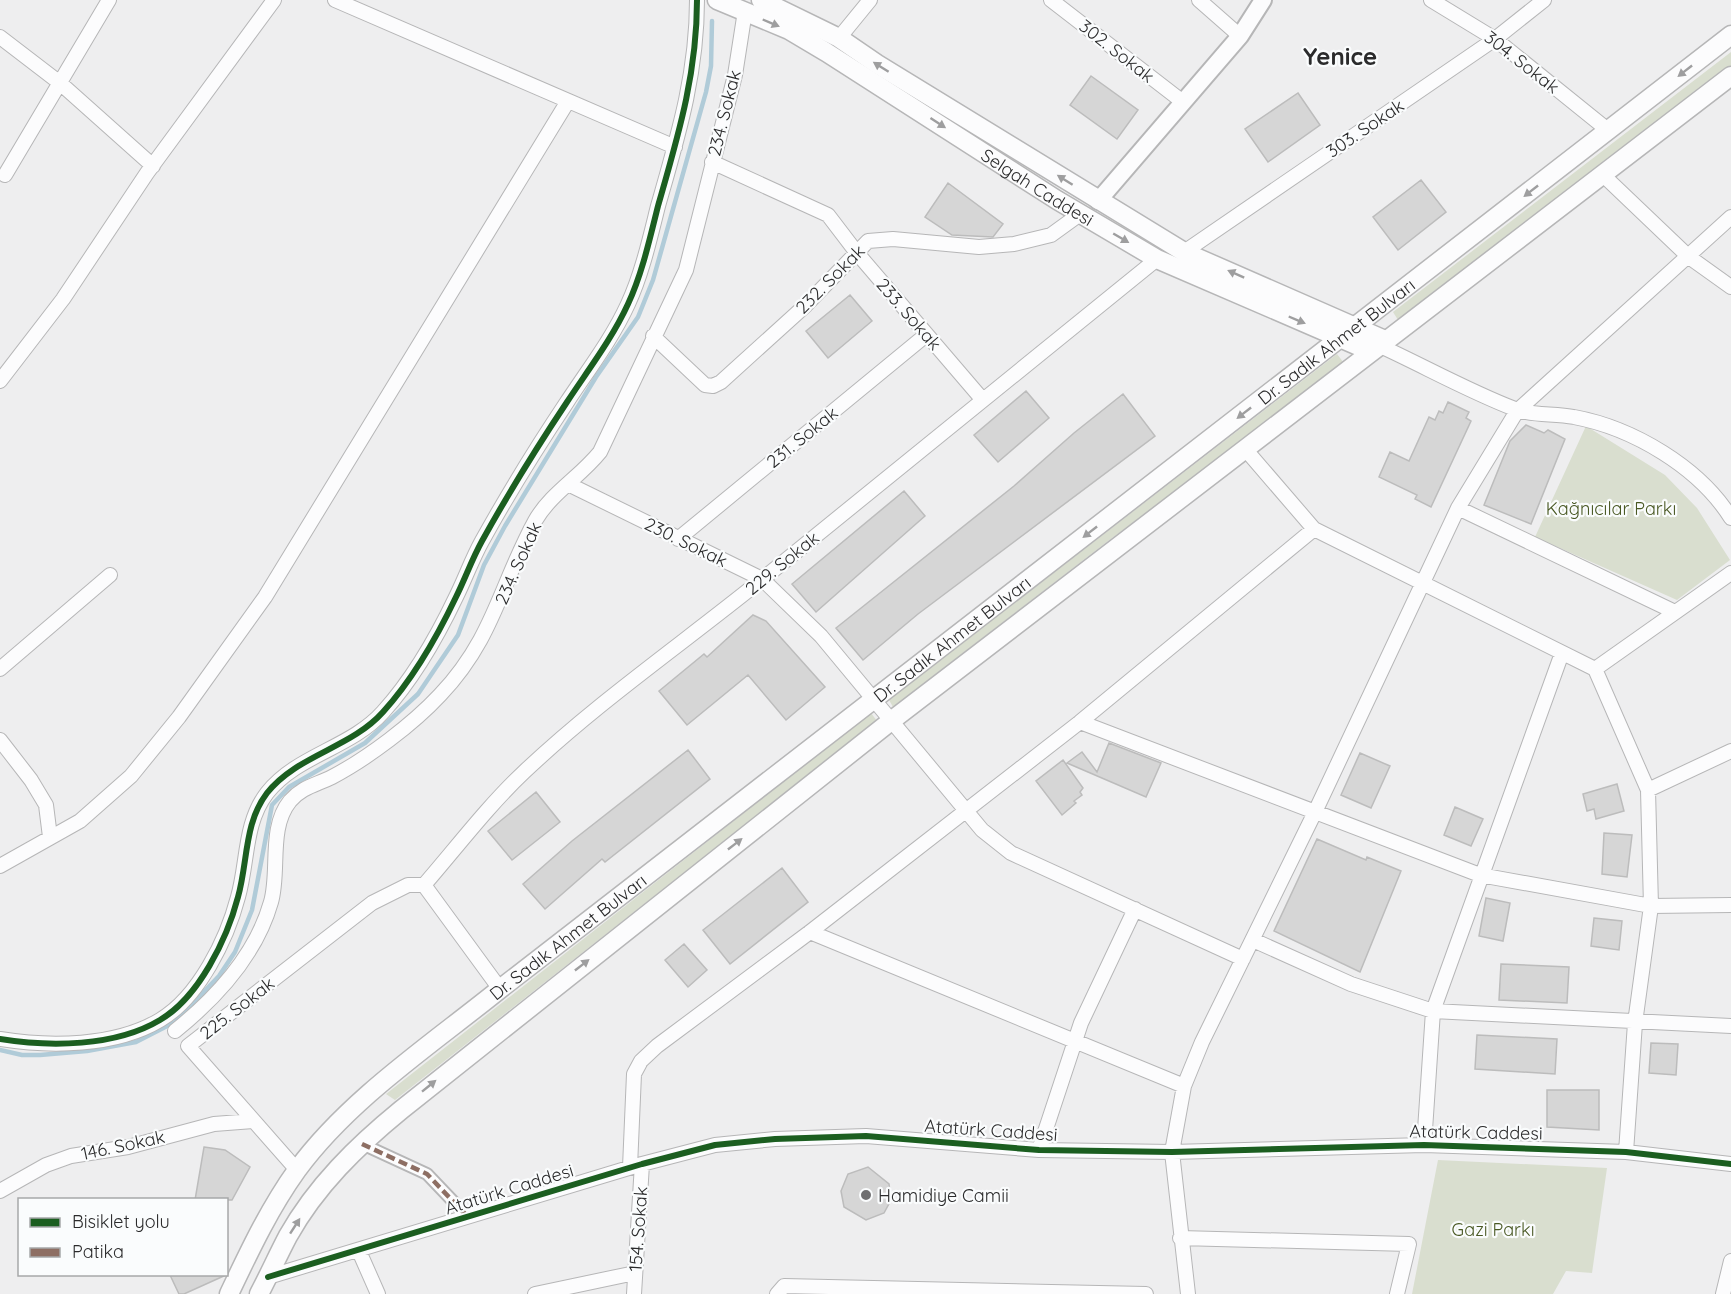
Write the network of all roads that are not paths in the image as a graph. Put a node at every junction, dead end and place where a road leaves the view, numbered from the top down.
1 (109, 0) edge
2 (274, 0) edge
3 (335, 0) edge
4 (697, 0) edge
5 (717, 0) edge
6 (761, 0) edge
7 (870, 0) edge
8 (1051, 0) edge
9 (1199, 0) edge
10 (1263, 0) edge
11 (1431, 0) edge
12 (1544, 0) edge
13 (745, 11) junction
14 (1731, 34) edge
15 (1240, 36) junction
16 (0, 37) edge
17 (838, 38) junction
18 (1495, 39) junction
19 (1731, 76) edge
20 (60, 83) junction
21 (567, 101) junction
22 (1183, 102) junction
23 (1609, 131) junction
24 (675, 147) junction
25 (712, 162) junction
26 (153, 166) junction
27 (5, 175) dead end
28 (1603, 175) junction
29 (1098, 201) junction
30 (1080, 214) junction
31 (1731, 218) edge
32 (1184, 252) junction
33 (857, 253) junction
34 (1689, 257) junction
35 (1157, 259) junction
36 (1731, 287) edge
37 (1355, 327) junction
38 (926, 335) junction
39 (653, 336) junction
40 (1340, 338) junction
41 (1378, 346) junction
42 (0, 381) edge
43 (982, 399) junction
44 (1517, 411) junction
45 (1246, 450) junction
46 (568, 484) junction
47 (1458, 508) junction
48 (1731, 518) edge
49 (1314, 529) junction
50 (678, 538) junction
51 (1731, 573) edge
52 (110, 574) dead end
53 (762, 579) junction
54 (1420, 584) junction
55 (1675, 612) junction
56 (1562, 653) junction
57 (0, 669) edge
58 (1596, 669) junction
59 (873, 699) junction
60 (891, 721) junction
61 (1080, 722) junction
62 (0, 740) edge
63 (1731, 751) edge
64 (1648, 790) junction
65 (964, 809) junction
66 (1315, 812) junction
67 (50, 837) junction
68 (0, 866) edge
69 (1480, 875) junction
70 (424, 885) junction
71 (1731, 905) edge
72 (1651, 906) junction
73 (1135, 909) junction
74 (810, 932) junction
75 (1253, 940) junction
76 (1243, 959) junction
77 (500, 989) junction
78 (1433, 1011) junction
79 (164, 1018) junction
80 (1635, 1023) junction
81 (1731, 1026) edge
82 (175, 1031) junction
83 (0, 1039) edge
84 (1076, 1041) junction
85 (188, 1046) junction
86 (1184, 1086) junction
87 (253, 1121) junction
88 (362, 1144) junction
89 (1424, 1145) junction
90 (1039, 1150) junction
91 (1172, 1152) junction
92 (1626, 1152) junction
93 (1731, 1164) edge
94 (636, 1166) junction
95 (297, 1170) junction
96 (0, 1191) edge
97 (468, 1217) junction
98 (1180, 1238) junction
99 (359, 1251) junction
100 (1731, 1261) edge
101 (635, 1274) junction
102 (268, 1278) junction
103 (911, 1291) edge
104 (229, 1294) edge
105 (259, 1294) edge
106 (378, 1294) edge
107 (535, 1294) edge
108 (634, 1294) edge
109 (777, 1294) edge
110 (1146, 1294) edge
111 (1188, 1294) edge
112 (1397, 1294) edge
113 (1723, 1294) edge

1 - 20 street
2 - 26 street
3 - 21 street
4 - 24 street
5 - 13 main road, Selgah Caddesi
6 - 17 main road, Selgah Caddesi
7 - 17 street
8 - 22 street, 302. Sokak
9 - 15 street
10 - 15 street
11 - 18 street, 304. Sokak
12 - 18 street, 303. Sokak
13 - 25 street, 234. Sokak
13 -> 30 main road, Selgah Caddesi
14 -> 23 main road, Dr. Sadık Ahmet Bulvarı
15 - 22 street
16 - 20 street
29 -> 17 main road, Selgah Caddesi
18 - 23 street, 304. Sokak
18 - 32 street, 303. Sokak
19 - 28 main road, Dr. Sadık Ahmet Bulvarı
20 - 26 street
20 - 27 street
21 - 24 street
21 - 67 street
22 - 29 street
23 -> 37 main road, Dr. Sadık Ahmet Bulvarı
24 - 79 street
25 - 33 street, 233. Sokak
25 - 39 street, 234. Sokak
26 - 42 street
28 - 34 street
28 - 41 main road, Dr. Sadık Ahmet Bulvarı
29 - 32 main road, Selgah Caddesi
30 - 33 street, 232. Sokak
30 -> 35 main road, Selgah Caddesi
31 - 34 street
37 -> 32 main road, Selgah Caddesi
33 - 38 street, 233. Sokak
33 - 39 street, 232. Sokak
34 - 36 street
34 - 44 street
35 -> 40 main road, Selgah Caddesi
35 - 43 street, 229. Sokak
37 - 40 main road, Dr. Sadık Ahmet Bulvarı
37 - 41 main road, Selgah Caddesi
38 - 43 street, 233. Sokak
38 - 50 street, 231. Sokak
39 - 46 street, 234. Sokak
40 - 41 main road, Selgah Caddesi
40 -> 59 main road, Dr. Sadık Ahmet Bulvarı
41 - 44 street
41 - 45 main road, Dr. Sadık Ahmet Bulvarı
43 - 53 street, 229. Sokak
44 - 47 street
44 - 48 street
45 - 49 street
45 - 60 main road, Dr. Sadık Ahmet Bulvarı
46 - 50 street, 230. Sokak
46 - 82 street, 234. Sokak
47 - 54 street
47 - 55 street
49 - 54 street
49 - 61 street, 154. Sokak
50 - 53 street, 230. Sokak
51 - 55 street
52 - 57 street
53 - 59 street, 230. Sokak
53 - 70 street, 229. Sokak
54 - 56 street
54 - 66 street
55 - 58 street
56 - 58 street
56 - 69 street
58 - 64 street
59 - 60 street, 230. Sokak
59 - 77 main road, Dr. Sadık Ahmet Bulvarı
60 - 65 street, 230. Sokak
88 -> 60 main road, Dr. Sadık Ahmet Bulvarı
61 - 65 street, 154. Sokak
61 - 66 street
62 - 67 street
63 - 64 street
64 - 72 street
65 - 73 street, 230. Sokak
65 - 74 street, 154. Sokak
66 - 69 street
66 - 75 street
67 - 68 street
69 - 72 street
69 - 78 street
70 - 77 street
70 - 85 street, 225. Sokak
71 - 72 street
72 - 80 street
73 - 76 street, 230. Sokak
73 - 84 street
74 - 84 street
74 - 94 street, 154. Sokak
75 - 76 street
75 - 78 street
76 - 86 street
77 - 95 main road, Dr. Sadık Ahmet Bulvarı
78 - 80 street
78 - 89 street
79 - 82 street
79 - 83 street
80 - 81 street
80 - 92 street
82 - 85 street
84 - 86 street
84 - 90 street
85 - 87 street, 225. Sokak
86 - 91 street
87 - 95 street, 225. Sokak
87 - 96 street, 146. Sokak
88 - 97 street
102 -> 88 main road, Dr. Sadık Ahmet Bulvarı
89 - 91 street, Atatürk Caddesi
89 - 92 street, Atatürk Caddesi
90 - 91 street, Atatürk Caddesi
90 - 94 street, Atatürk Caddesi
91 - 98 street
92 - 93 street, Atatürk Caddesi
94 - 97 street, Atatürk Caddesi
94 - 101 street, 154. Sokak
95 - 104 main road, Dr. Sadık Ahmet Bulvarı
97 - 99 street, Atatürk Caddesi
98 - 111 street
98 - 112 street
99 - 102 street, Atatürk Caddesi
99 - 106 street
100 - 113 street
101 - 107 street
101 - 108 street, 154. Sokak
102 - 105 main road, Dr. Sadık Ahmet Bulvarı
103 - 109 street
103 - 110 street

